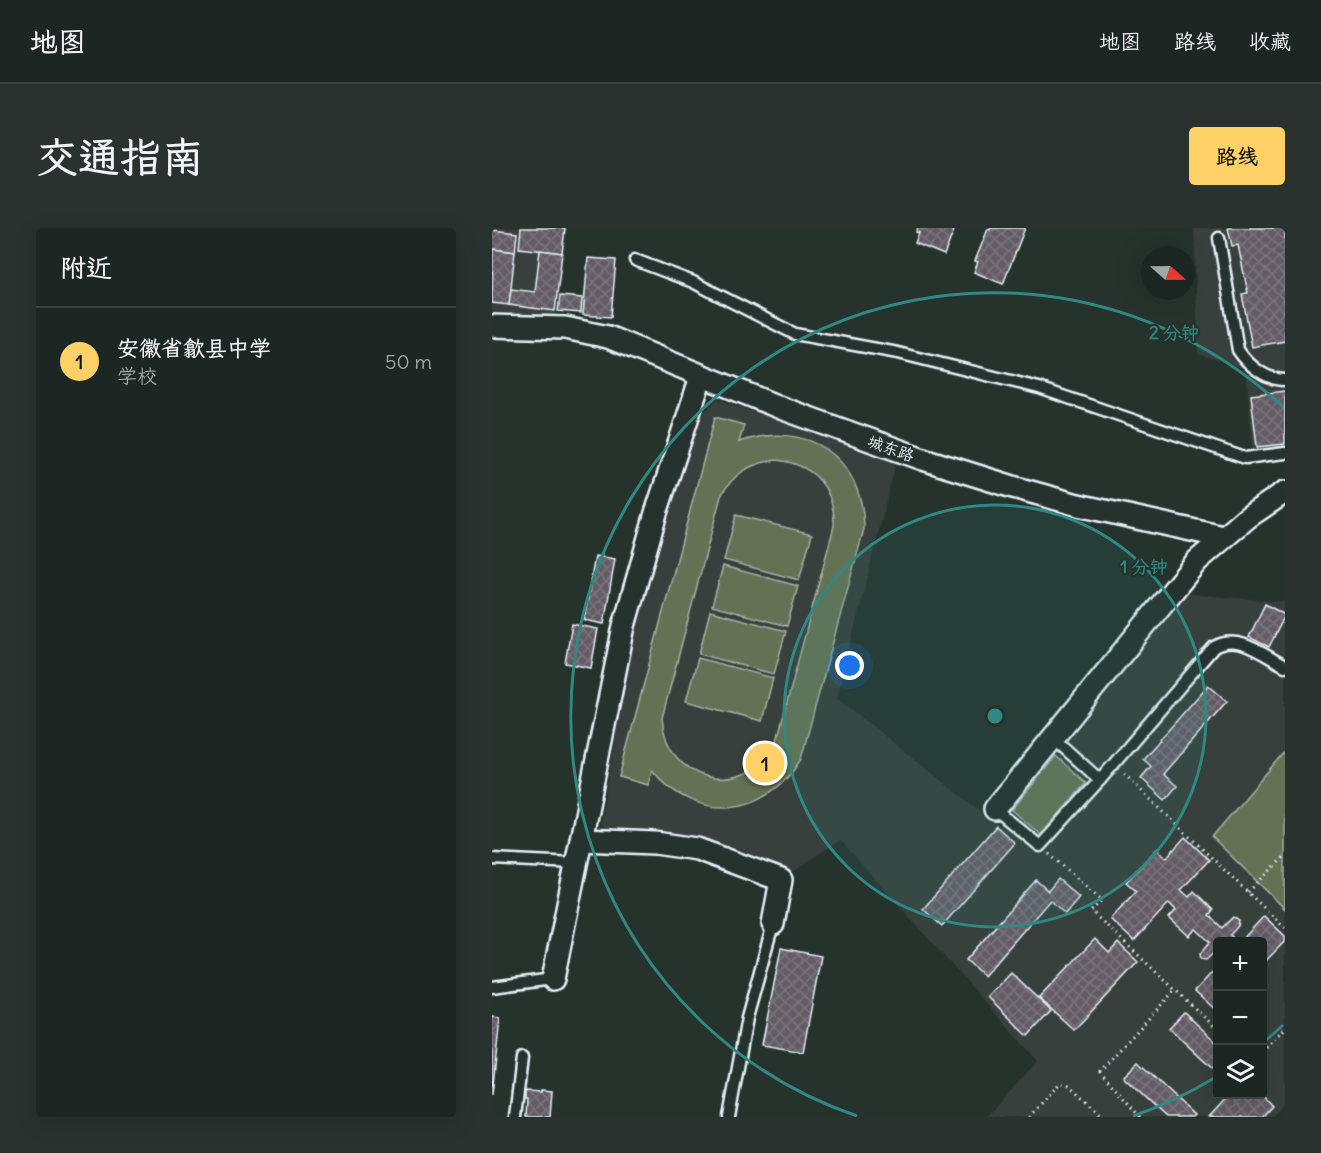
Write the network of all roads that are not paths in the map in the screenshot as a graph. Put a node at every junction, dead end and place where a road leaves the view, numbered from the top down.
1 (1219, 238) dead end
2 (636, 260) dead end
3 (492, 326) edge
4 (701, 377) junction
5 (1285, 380) edge
6 (1285, 453) edge
7 (1285, 492) edge
8 (1223, 537) junction
9 (1285, 666) edge
10 (1053, 738) junction
11 (1100, 780) junction
12 (995, 809) joint
13 (581, 840) junction
14 (492, 860) edge
15 (576, 863) junction
16 (774, 924) joint
17 (553, 979) joint
18 (492, 987) edge
19 (522, 1058) dead end
20 (515, 1117) edge
21 (729, 1117) edge

1 - 5 lane
2 - 6 lane
3 - 4 street, 城东路
4 - 8 street, 城东路
4 - 13 street
7 - 8 street
8 - 10 street
9 - 11 lane
10 - 11 lane
10 - 12 street
11 - 12 lane
13 - 15 street
13 - 16 street
14 - 15 lane
15 - 17 street
16 - 21 lane
17 - 18 lane
19 - 20 lane

